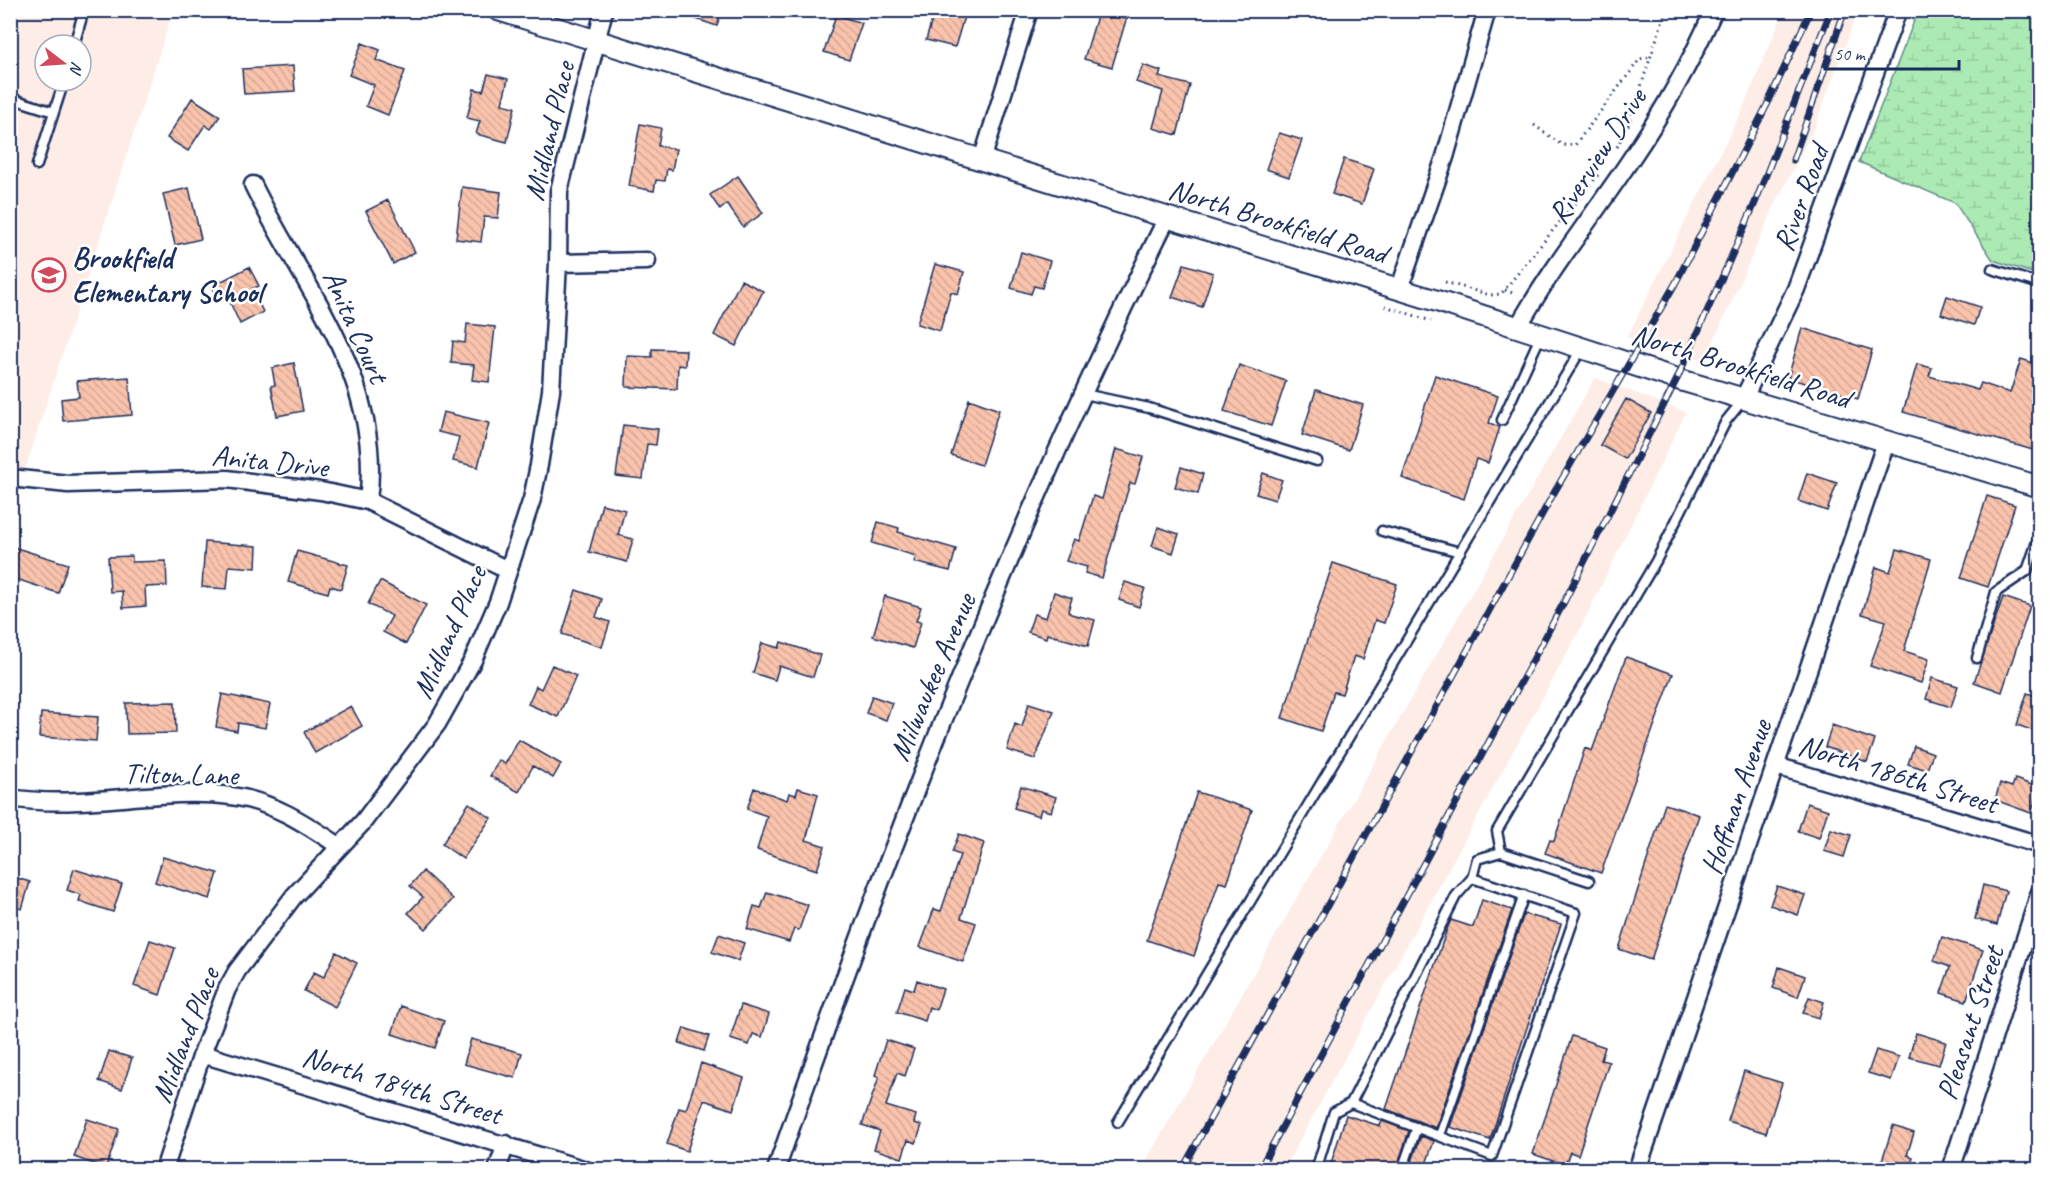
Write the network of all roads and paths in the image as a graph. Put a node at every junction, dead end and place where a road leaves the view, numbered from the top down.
1 (84, 10) edge
2 (498, 10) edge
3 (604, 10) edge
4 (1029, 10) edge
5 (1487, 10) edge
6 (1666, 10) edge
7 (1714, 10) edge
8 (1898, 10) edge
9 (77, 33) edge
10 (597, 42) junction
11 (1651, 57) junction
12 (60, 93) edge
13 (10, 98) edge
14 (54, 112) junction
15 (1534, 125) dead end
16 (1612, 154) dead end
17 (982, 160) junction
18 (37, 165) dead end
19 (1600, 171) dead end
20 (252, 185) dead end
21 (1167, 218) junction
22 (647, 261) dead end
23 (558, 263) junction
24 (1992, 269) dead end
25 (2040, 284) edge
26 (1441, 288) dead end
27 (1399, 290) junction
28 (1505, 290) junction
29 (1515, 294) dead end
30 (1518, 327) junction
31 (1541, 334) junction
32 (1582, 348) junction
33 (1084, 394) junction
34 (1743, 400) junction
35 (1502, 420) dead end
36 (1886, 442) junction
37 (1317, 461) dead end
38 (10, 478) edge
39 (2040, 487) edge
40 (368, 501) junction
41 (1382, 531) dead end
42 (2040, 533) edge
43 (1460, 552) junction
44 (507, 570) junction
45 (1977, 658) dead end
46 (1776, 766) junction
47 (10, 798) edge
48 (2040, 845) edge
49 (339, 846) junction
50 (1501, 852) junction
51 (1472, 878) junction
52 (1589, 881) dead end
53 (2040, 892) edge
54 (1524, 895) junction
55 (202, 1054) junction
56 (1351, 1103) junction
57 (1118, 1122) dead end
58 (1418, 1127) junction
59 (1440, 1136) junction
60 (506, 1144) junction
61 (164, 1170) edge
62 (497, 1170) edge
63 (586, 1170) edge
64 (776, 1170) edge
65 (1316, 1170) edge
66 (1402, 1170) edge
67 (1637, 1170) edge
68 (1951, 1170) edge

1 - 9 lane
2 - 10 street, North Brookfield Road
3 - 10 street, Midland Place
4 - 17 street
5 - 27 street
6 - 11 path
7 - 30 street, Riverview Drive
8 - 34 street, River Road
10 - 17 street, North Brookfield Road
10 - 23 street, Midland Place
11 - 15 path
11 - 16 path
12 - 14 lane
13 - 14 lane
14 - 18 lane
17 - 21 street, North Brookfield Road
19 - 28 path
20 - 40 street, Anita Court
21 - 27 street, North Brookfield Road
21 - 33 street, Milwaukee Avenue
22 - 23 street
23 - 44 street, Midland Place
24 - 25 lane
26 - 28 path
27 - 30 street, North Brookfield Road
28 - 29 path
30 - 31 street, North Brookfield Road
31 - 32 street, North Brookfield Road
31 - 35 lane
32 - 34 street, North Brookfield Road
32 - 43 lane
33 - 37 lane
33 - 64 street, Milwaukee Avenue
34 - 36 street, North Brookfield Road
34 - 50 lane
36 - 39 street, North Brookfield Road
36 - 46 street, Hoffman Avenue
38 - 40 street, Anita Drive
40 - 44 street, Anita Drive
41 - 43 lane
42 - 45 lane
43 - 57 lane
44 - 49 street, Midland Place
46 - 48 street, North 186th Street
46 - 67 street, Hoffman Avenue
47 - 49 street, Tilton Lane
49 - 55 street, Midland Place
50 - 51 lane
50 - 52 lane
51 - 54 lane
51 - 56 lane
53 - 68 street, Pleasant Street
54 - 59 lane
54 - 59 lane
55 - 60 street, North 184th Street
55 - 61 street, Midland Place
56 - 58 lane
56 - 65 lane
58 - 59 lane
58 - 66 lane
60 - 62 street
60 - 63 street, North 184th Street

